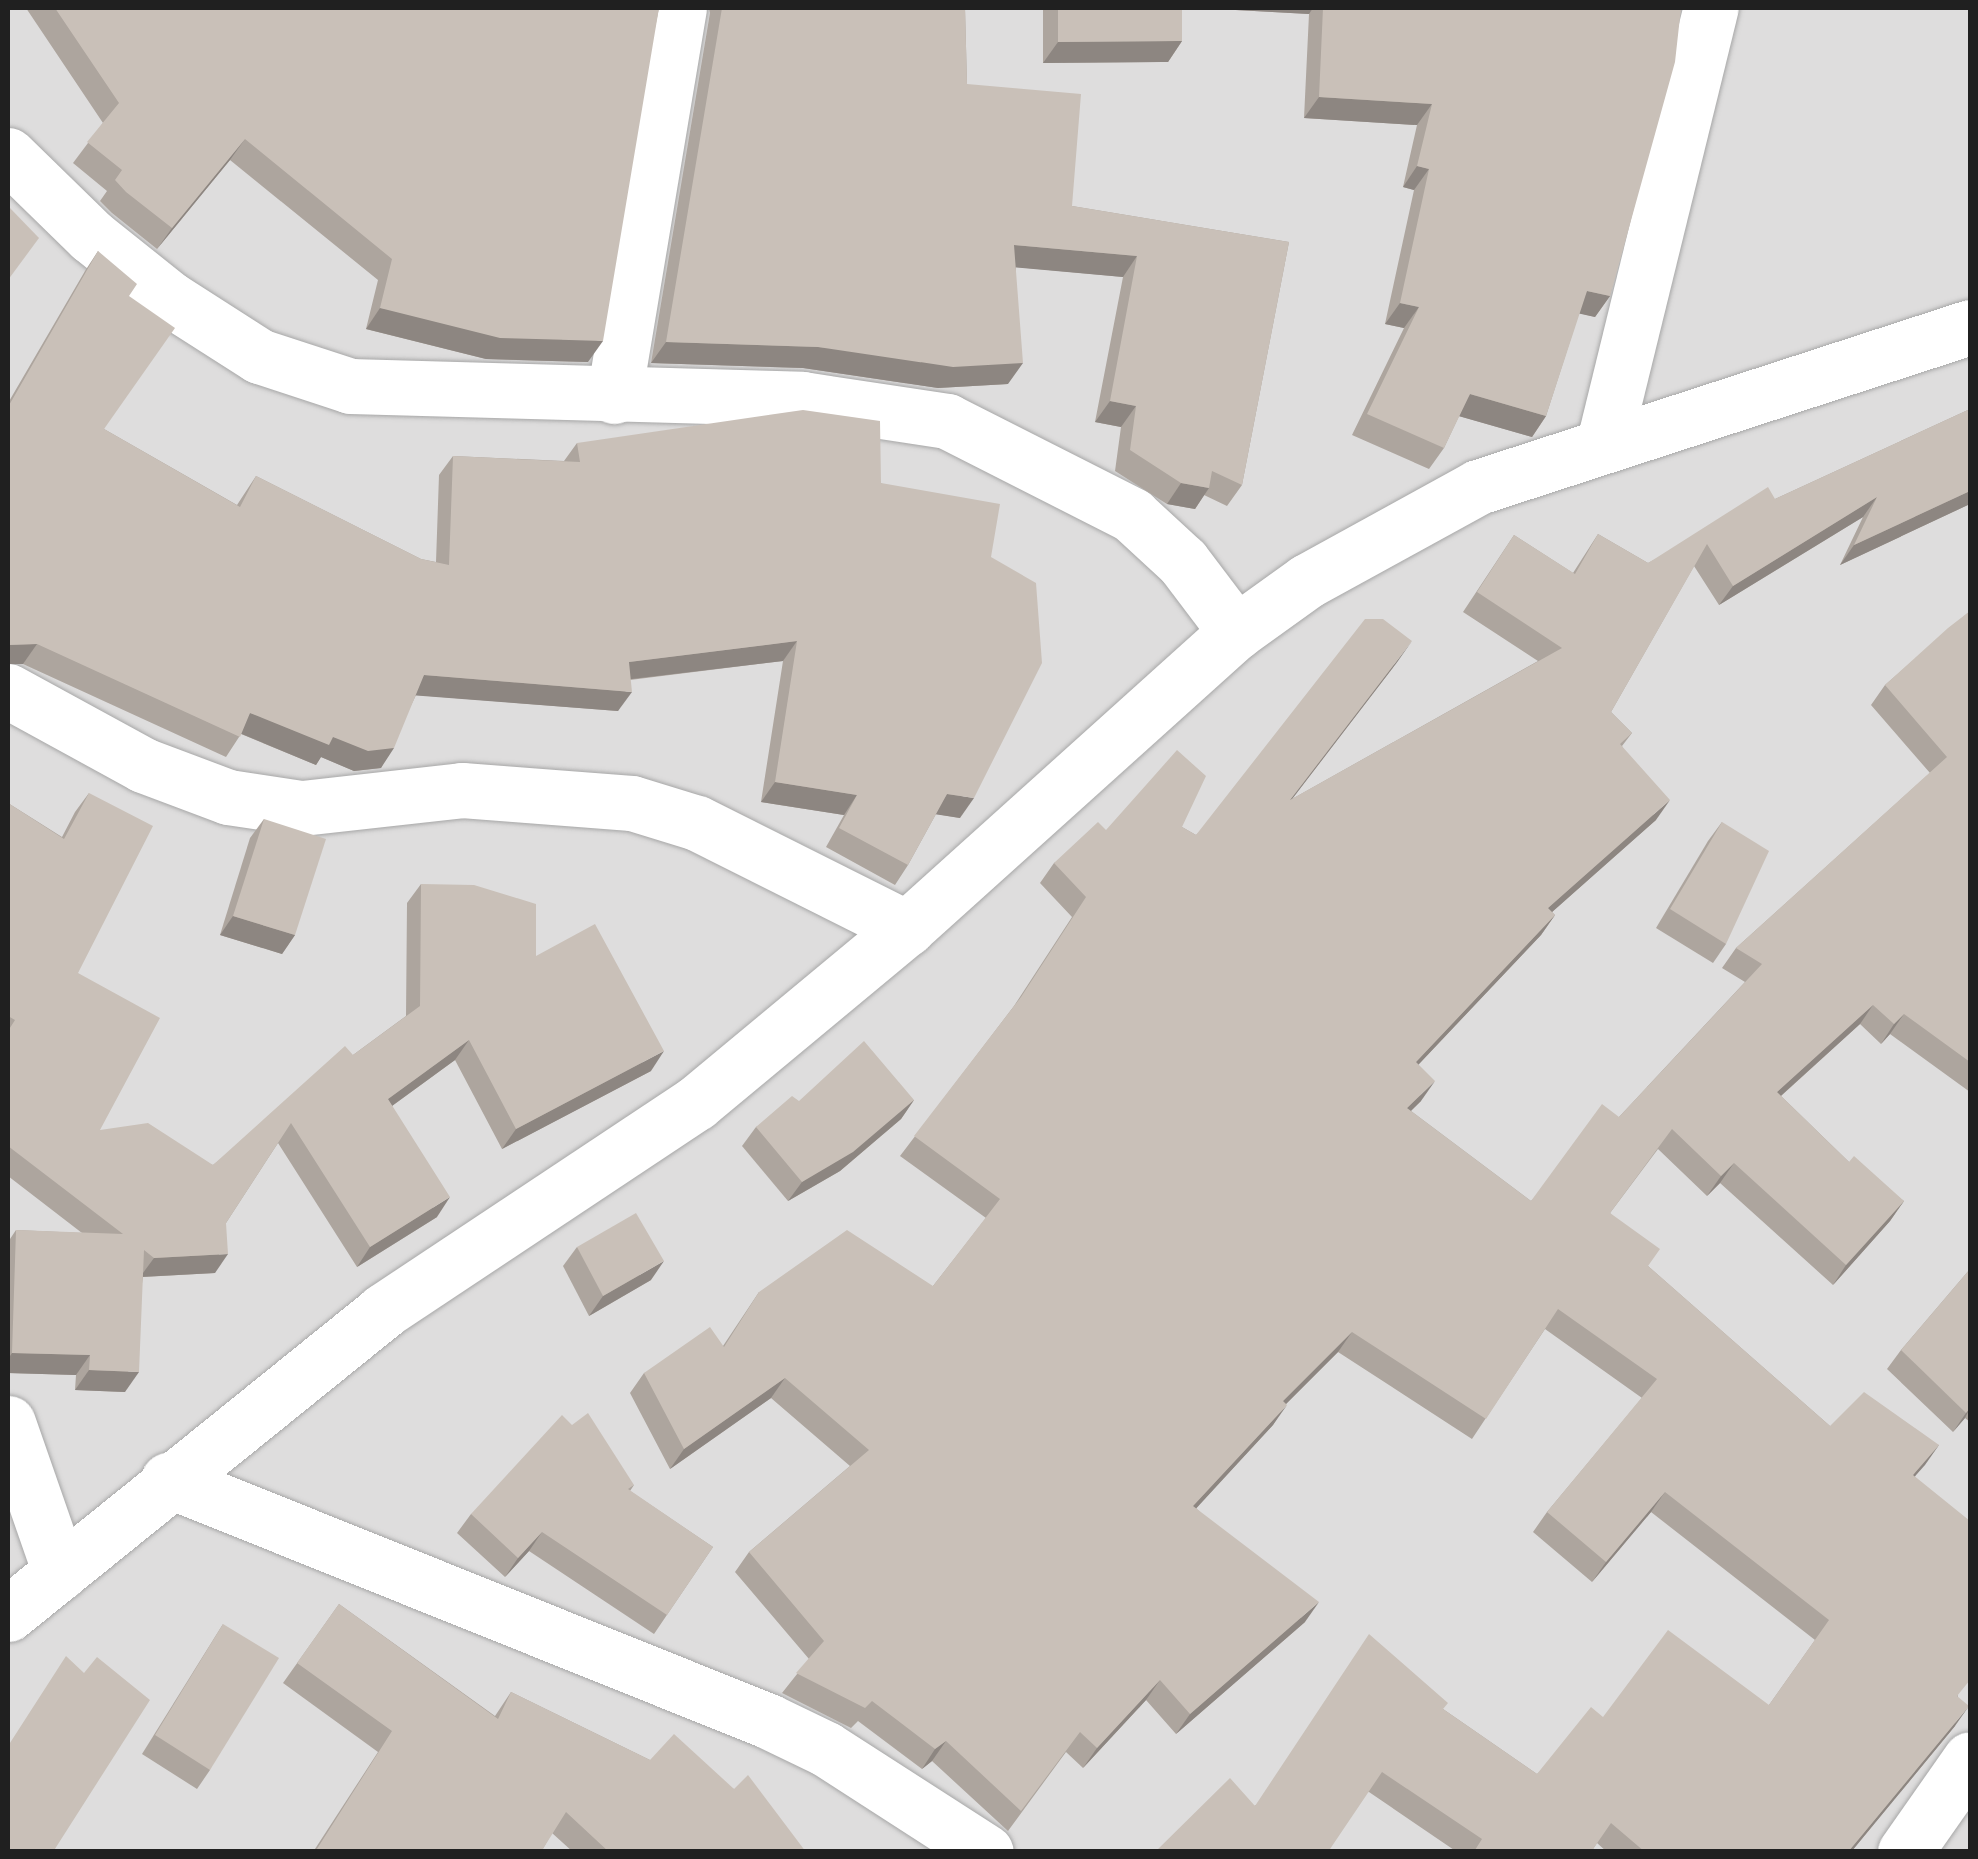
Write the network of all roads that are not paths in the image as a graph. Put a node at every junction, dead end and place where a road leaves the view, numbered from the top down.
1 (679, 8) edge
2 (1711, 8) edge
3 (8, 155) edge
4 (1970, 326) edge
5 (614, 396) junction
6 (1604, 442) junction
7 (1236, 632) junction
8 (8, 691) edge
9 (907, 928) junction
10 (8, 1423) edge
11 (168, 1480) junction
12 (60, 1572) junction
13 (8, 1614) edge
14 (1970, 1759) edge
15 (986, 1852) edge
16 (1905, 1852) edge

1 - 5 street
2 - 6 street
3 - 5 street
4 - 6 street
5 - 7 street
6 - 7 street
7 - 9 street
8 - 9 street
9 - 11 street
10 - 12 street
11 - 12 street
11 - 15 street
12 - 13 street
14 - 16 street

